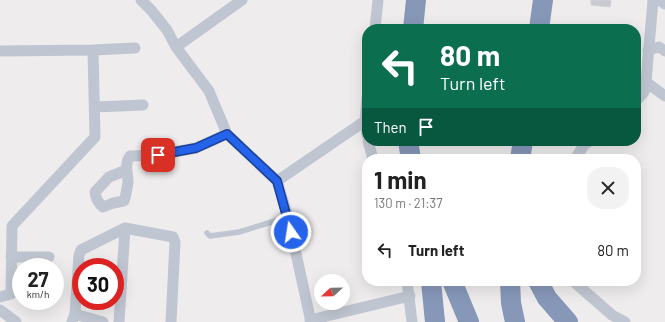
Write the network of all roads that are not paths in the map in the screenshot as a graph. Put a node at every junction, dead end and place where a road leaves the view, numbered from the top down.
1 (141, 0) edge
2 (149, 0) edge
3 (242, 0) edge
4 (378, 0) edge
5 (416, 0) edge
6 (543, 0) edge
7 (652, 0) edge
8 (659, 0) edge
9 (665, 4) edge
10 (159, 20) junction
11 (376, 24) edge
12 (414, 24) edge
13 (541, 24) edge
14 (176, 47) junction
15 (135, 48) dead end
16 (93, 50) junction
17 (648, 50) junction
18 (0, 51) edge
19 (665, 51) edge
20 (646, 82) junction
21 (641, 95) edge
22 (665, 96) edge
23 (143, 105) dead end
24 (95, 107) junction
25 (362, 123) edge
26 (227, 134) junction
27 (127, 170) dead end
28 (277, 181) junction
29 (288, 217) junction
30 (125, 228) junction
31 (207, 233) dead end
32 (11, 257) junction
33 (49, 257) dead end
34 (408, 286) edge
35 (431, 286) edge
36 (454, 286) edge
37 (510, 286) edge
38 (541, 286) edge
39 (579, 286) edge
40 (410, 296) junction
41 (0, 297) edge
42 (0, 310) edge
43 (74, 318) edge
44 (311, 321) edge
45 (16, 322) edge
46 (103, 322) edge
47 (120, 322) edge
48 (171, 322) edge
49 (412, 322) edge
50 (435, 322) edge
51 (469, 322) edge
52 (515, 322) edge
53 (568, 322) edge
54 (625, 322) edge

1 - 10 street
2 - 10 street
3 - 14 street
4 - 11 street
5 - 12 highway
6 - 13 highway
7 - 17 street
8 - 9 street
10 - 14 street
14 - 26 street
15 - 16 street
16 - 18 street
16 - 24 street
17 - 19 street
17 - 20 street
20 - 21 street
20 - 22 street
23 - 24 street
24 - 32 street
25 - 28 street
26 - 27 street
26 - 28 street
28 - 29 street
29 - 31 lane
29 - 44 street
30 - 43 street
30 - 47 street
30 - 48 street
32 - 33 street
32 - 41 street
34 - 40 street
35 - 50 highway
36 - 51 highway
37 - 52 highway
38 - 53 highway
39 - 54 street
40 - 44 street
40 - 49 street
42 - 45 street
43 - 46 street

